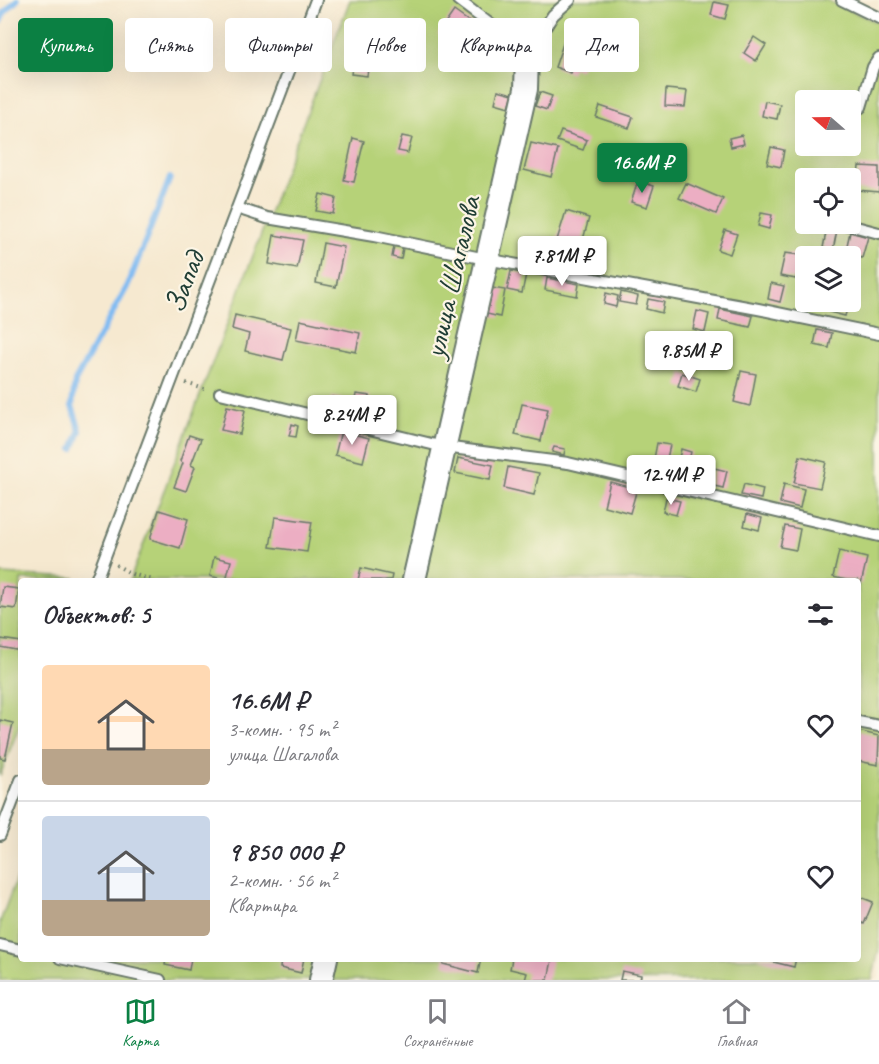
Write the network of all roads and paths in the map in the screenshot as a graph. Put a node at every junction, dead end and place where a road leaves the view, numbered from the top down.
1 (316, 0) edge
2 (458, 0) edge
3 (570, 0) edge
4 (842, 0) edge
5 (482, 18) edge
6 (551, 18) edge
7 (879, 18) edge
8 (879, 58) edge
9 (527, 72) edge
10 (861, 108) dead end
11 (237, 208) junction
12 (861, 228) edge
13 (879, 233) edge
14 (486, 259) junction
15 (879, 334) edge
16 (172, 380) junction
17 (220, 393) joint
18 (444, 447) junction
19 (879, 536) edge
20 (105, 558) junction
21 (97, 578) edge
22 (146, 578) edge
23 (414, 578) edge
24 (861, 723) edge
25 (879, 726) edge
26 (18, 788) edge
27 (10, 809) junction
28 (0, 830) edge
29 (0, 836) edge
30 (0, 945) edge
31 (18, 949) edge
32 (78, 962) edge
33 (325, 962) edge
34 (160, 980) edge
35 (321, 980) edge

1 - 11 lane, Запад
2 - 5 lane
3 - 6 lane
4 - 7 lane
8 - 10 lane
9 - 14 street, улица Шагалова
11 - 14 lane
11 - 16 lane, Запад
12 - 13 lane
14 - 15 lane
14 - 18 street, улица Шагалова
16 - 17 path
16 - 20 lane, Запад
17 - 18 lane
18 - 19 lane
18 - 23 street, улица Шагалова
20 - 21 lane
20 - 22 path
24 - 25 lane
26 - 27 lane
27 - 28 lane
27 - 29 lane
30 - 31 lane
32 - 34 lane
33 - 35 street

